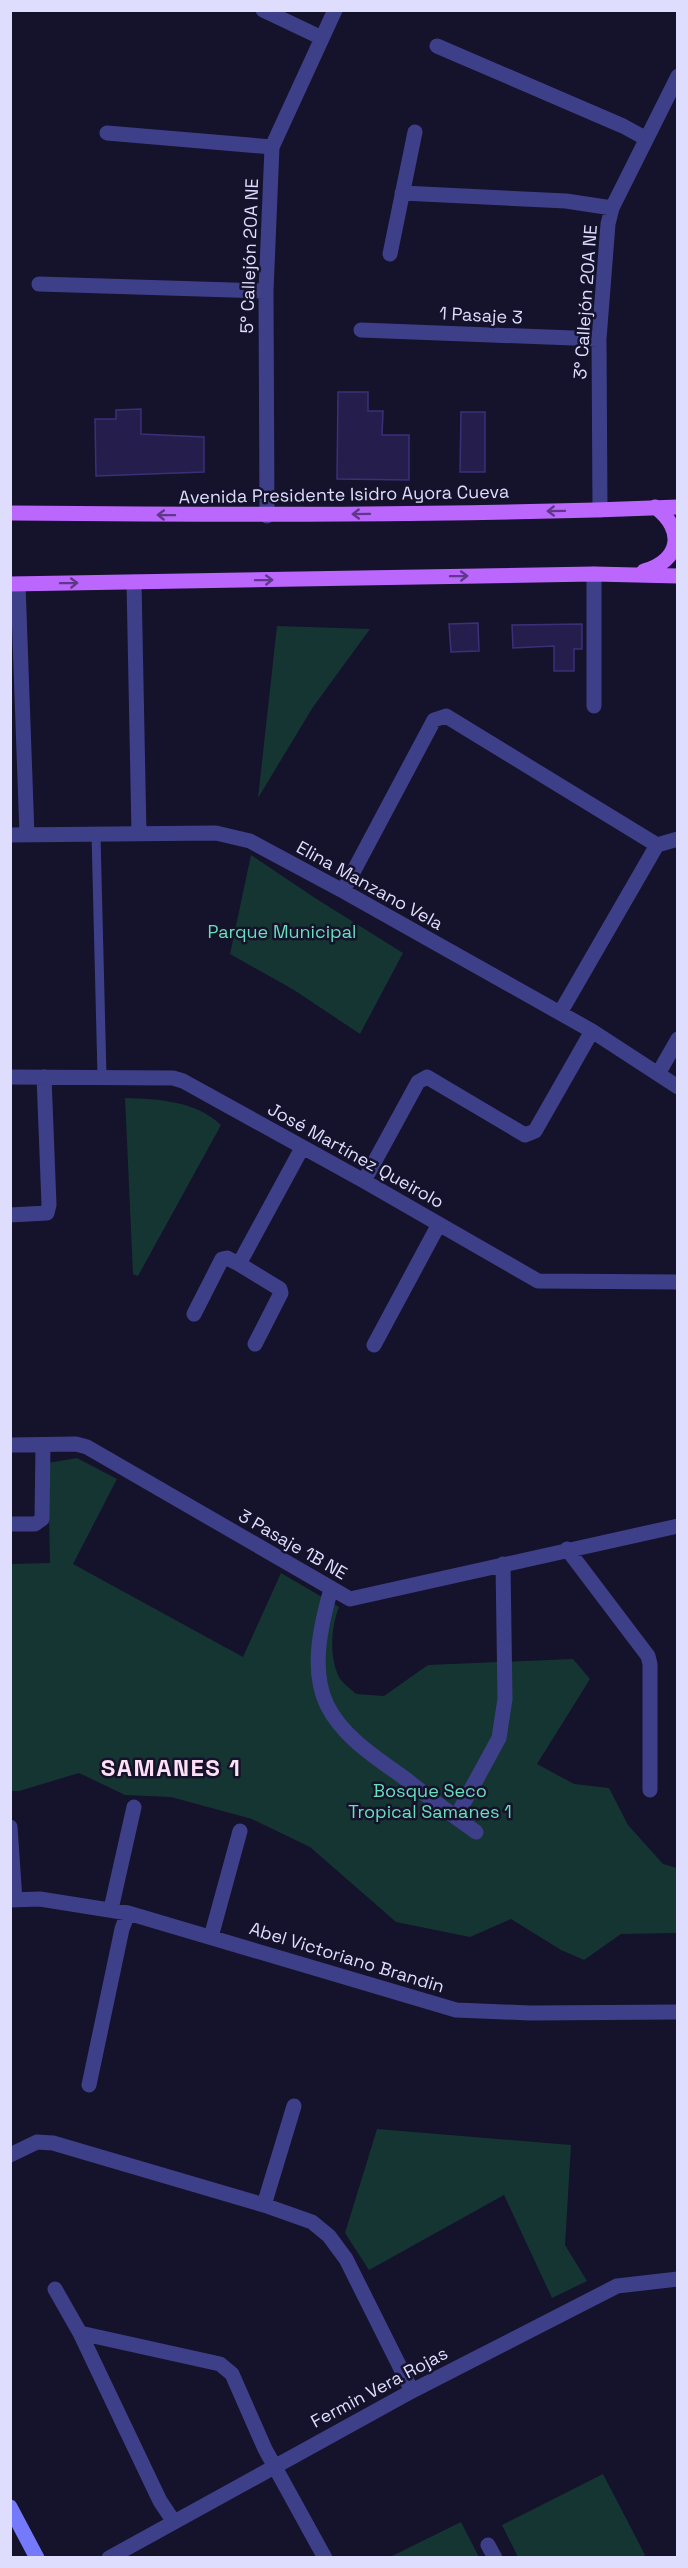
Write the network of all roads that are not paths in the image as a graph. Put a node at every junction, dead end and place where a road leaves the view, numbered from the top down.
1 (263, 10) edge
2 (335, 10) edge
3 (322, 38) junction
4 (437, 46) dead end
5 (678, 76) edge
6 (415, 132) dead end
7 (107, 133) dead end
8 (645, 138) junction
9 (272, 147) junction
10 (402, 193) junction
11 (612, 208) junction
12 (390, 254) dead end
13 (39, 285) dead end
14 (266, 291) junction
15 (361, 330) dead end
16 (598, 339) junction
17 (656, 507) junction
18 (678, 507) edge
19 (600, 510) junction
20 (10, 513) edge
21 (267, 516) junction
22 (594, 574) junction
23 (632, 575) junction
24 (678, 576) edge
25 (134, 582) junction
26 (14, 584) edge
27 (594, 706) dead end
28 (139, 834) junction
29 (10, 835) edge
30 (27, 835) junction
31 (96, 835) junction
32 (678, 839) edge
33 (657, 844) junction
34 (343, 891) junction
35 (560, 1013) junction
36 (592, 1031) junction
37 (678, 1040) edge
38 (658, 1074) junction
39 (102, 1076) junction
40 (10, 1077) edge
41 (44, 1077) junction
42 (678, 1087) edge
43 (302, 1148) junction
44 (364, 1181) junction
45 (10, 1215) edge
46 (439, 1224) junction
47 (239, 1264) junction
48 (678, 1282) edge
49 (194, 1314) dead end
50 (255, 1344) dead end
51 (374, 1345) dead end
52 (10, 1445) edge
53 (43, 1445) junction
54 (10, 1524) edge
55 (678, 1526) edge
56 (567, 1549) junction
57 (503, 1564) junction
58 (331, 1589) junction
59 (650, 1791) dead end
60 (134, 1808) dead end
61 (456, 1817) junction
62 (10, 1827) edge
63 (240, 1831) dead end
64 (476, 1832) dead end
65 (13, 1900) edge
66 (111, 1909) junction
67 (128, 1913) junction
68 (211, 1937) junction
69 (678, 2012) edge
70 (89, 2085) dead end
71 (294, 2106) dead end
72 (10, 2155) edge
73 (264, 2205) junction
74 (678, 2279) edge
75 (55, 2289) dead end
76 (80, 2333) junction
77 (412, 2391) junction
78 (275, 2465) junction
79 (10, 2507) edge
80 (174, 2522) junction
81 (37, 2558) edge
82 (109, 2558) edge
83 (325, 2558) edge

1 - 3 street
2 - 3 street, 5° Callejón 20A NE
3 - 9 street, 5° Callejón 20A NE
4 - 8 street
5 - 8 street, 3° Callejón 20A NE
6 - 10 street
7 - 9 street
8 - 11 street, 3° Callejón 20A NE
9 - 14 street, 5° Callejón 20A NE
10 - 11 street
10 - 12 street
11 - 16 street, 3° Callejón 20A NE
13 - 14 street
14 - 21 street, 5° Callejón 20A NE
15 - 16 street, 1 Pasaje 3
16 - 19 street, 3° Callejón 20A NE
17 - 18 main road, Avenida Presidente Isidro Ayora Cueva
17 - 19 main road, Avenida Presidente Isidro Ayora Cueva
17 - 23 main road
19 -> 21 main road, Avenida Presidente Isidro Ayora Cueva
21 -> 20 main road, Avenida Presidente Isidro Ayora Cueva
22 - 23 main road
25 -> 22 main road
22 - 27 street
23 - 24 main road
26 -> 25 main road
25 - 28 street
26 - 30 street
28 - 31 street, Elina Manzano Vela
28 - 34 street, Elina Manzano Vela
29 - 30 street, Elina Manzano Vela
30 - 31 street, Elina Manzano Vela
31 - 39 lane
32 - 33 street
33 - 34 street
33 - 35 street
34 - 35 street, Elina Manzano Vela
35 - 36 street, Elina Manzano Vela
36 - 38 street, Elina Manzano Vela
36 - 44 street
37 - 38 street
38 - 42 street, Elina Manzano Vela
39 - 41 street, José Martínez Queirolo
39 - 43 street, José Martínez Queirolo
40 - 41 street, José Martínez Queirolo
41 - 45 street
43 - 44 street, José Martínez Queirolo
43 - 47 street
44 - 46 street, José Martínez Queirolo
46 - 48 street, José Martínez Queirolo
46 - 51 street
47 - 49 street
47 - 50 street
52 - 53 street, 3 Pasaje 1B NE
53 - 54 street
53 - 58 street, 3 Pasaje 1B NE
55 - 56 street, 3 Pasaje 1B NE
56 - 57 street, 3 Pasaje 1B NE
56 - 59 street
57 - 58 street, 3 Pasaje 1B NE
57 - 61 street
58 - 61 street
60 - 66 street
61 - 64 street
62 - 65 street
63 - 68 street
65 - 66 street, Abel Victoriano Brandin
66 - 67 street, Abel Victoriano Brandin
67 - 68 street, Abel Victoriano Brandin
67 - 70 street
68 - 69 street, Abel Victoriano Brandin
71 - 73 street
72 - 73 street
73 - 77 street
74 - 77 street, Fermin Vera Rojas
75 - 76 street
76 - 78 street
76 - 80 street
77 - 78 street, Fermin Vera Rojas
78 - 80 street, Fermin Vera Rojas
78 - 83 street
79 - 81 main road
80 - 82 street, Fermin Vera Rojas

